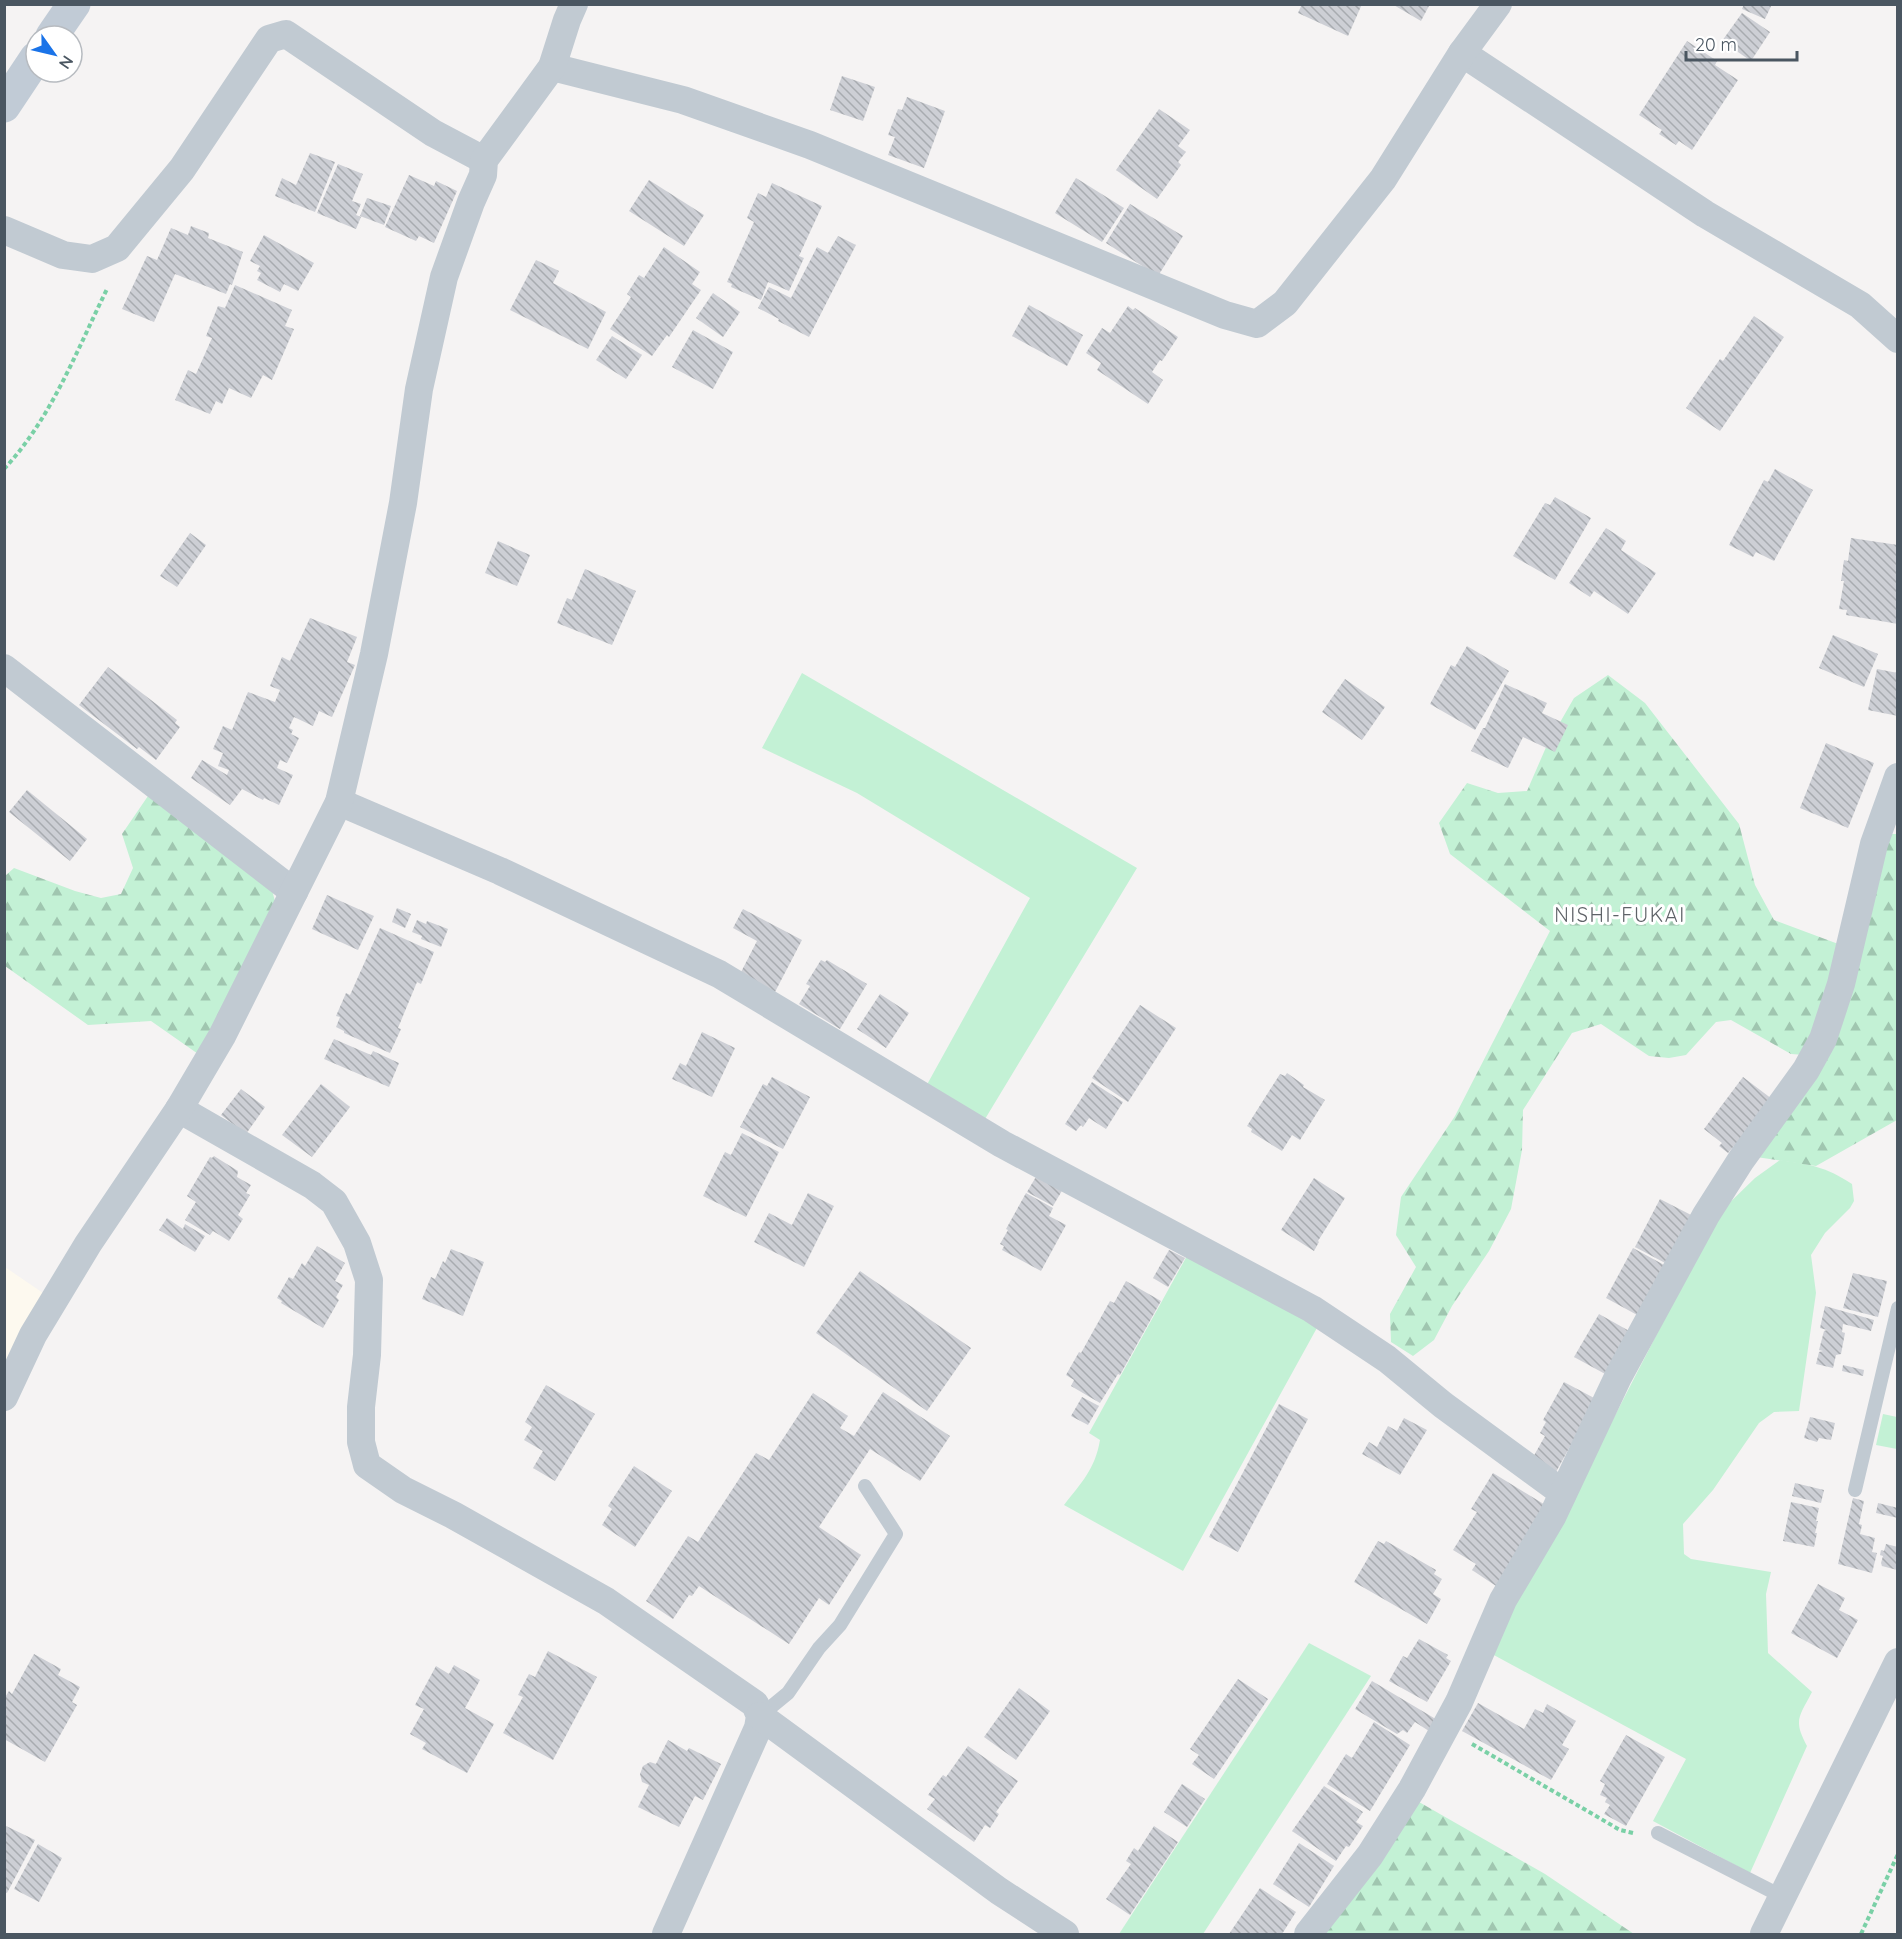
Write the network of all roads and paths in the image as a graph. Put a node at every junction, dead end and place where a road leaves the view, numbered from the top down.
1 (74, 4) edge
2 (574, 4) edge
3 (1498, 4) edge
4 (60, 24) edge
5 (1462, 53) junction
6 (552, 67) junction
7 (24, 76) edge
8 (4, 106) edge
9 (484, 160) junction
10 (4, 230) edge
11 (117, 248) junction
12 (1898, 339) edge
13 (4, 469) edge
14 (4, 668) edge
15 (1898, 777) edge
16 (339, 801) junction
17 (294, 892) junction
18 (179, 1109) junction
19 (1898, 1308) edge
20 (4, 1396) edge
21 (865, 1486) dead end
22 (1856, 1490) dead end
23 (1563, 1493) junction
24 (1898, 1662) edge
25 (760, 1716) junction
26 (1445, 1728) junction
27 (1658, 1833) joint
28 (1898, 1854) edge
29 (1781, 1896) junction
30 (666, 1935) edge
31 (1065, 1935) edge
32 (1308, 1935) edge
33 (1764, 1935) edge
34 (1861, 1935) edge

1 - 4 street
2 - 6 street
3 - 5 street
5 - 6 street
5 - 12 street
6 - 9 street
7 - 8 street
9 - 11 street
9 - 16 street
10 - 11 street
11 - 13 path
14 - 17 street
15 - 23 street
16 - 17 street
16 - 23 street
17 - 18 street
18 - 20 street
18 - 25 street
19 - 22 lane
21 - 25 lane
23 - 26 street
24 - 29 street
25 - 30 street
25 - 31 street
26 - 27 path
26 - 32 street
27 - 29 lane
28 - 34 path
29 - 33 street

